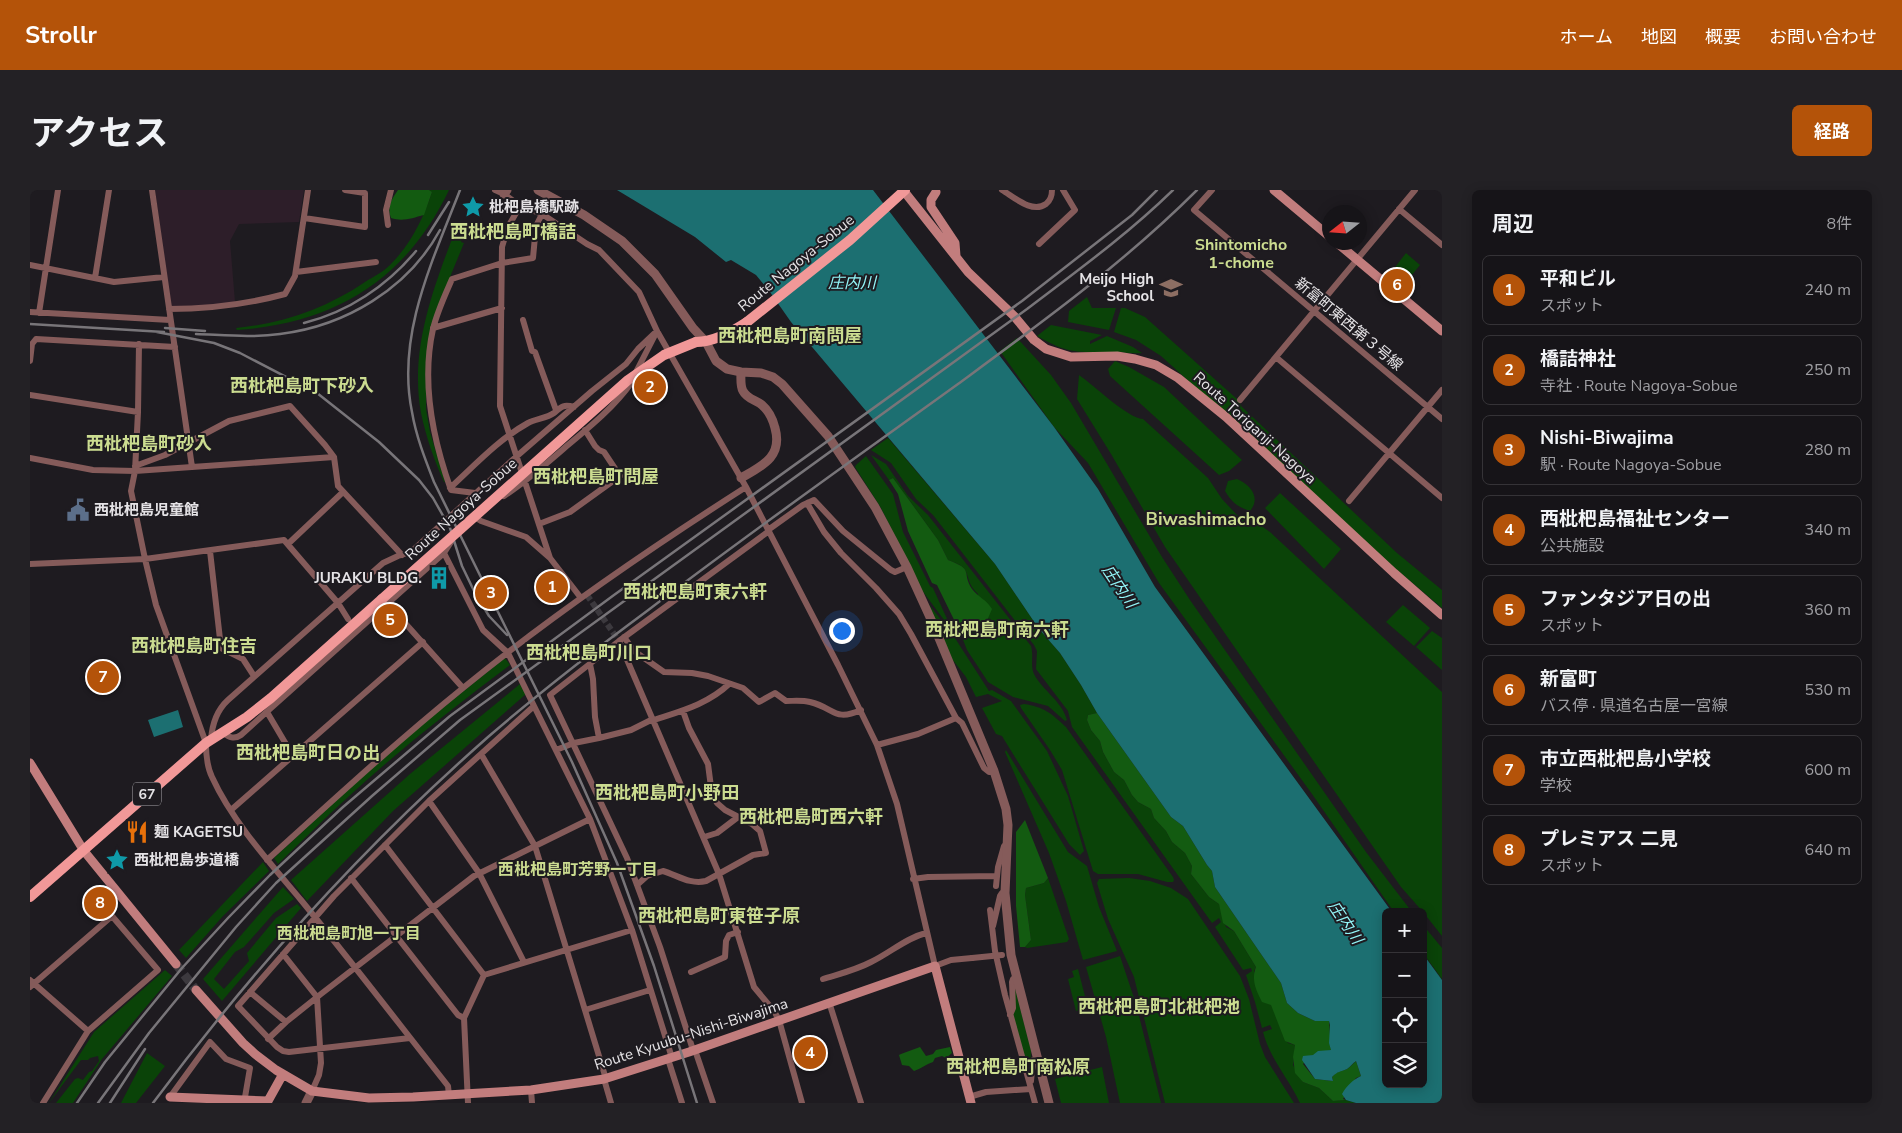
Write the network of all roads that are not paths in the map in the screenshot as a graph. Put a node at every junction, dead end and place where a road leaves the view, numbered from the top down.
1 (58, 190) edge
2 (109, 190) edge
3 (152, 190) edge
4 (308, 190) edge
5 (345, 190) edge
6 (390, 190) edge
7 (538, 190) edge
8 (904, 190) edge
9 (1002, 190) edge
10 (1052, 190) edge
11 (1063, 190) edge
12 (1212, 190) edge
13 (1274, 190) edge
14 (1415, 190) edge
15 (502, 191) edge
16 (938, 191) edge
17 (520, 206) junction
18 (1399, 209) junction
19 (542, 214) junction
20 (304, 218) junction
21 (388, 225) dead end
22 (1322, 230) edge
23 (1039, 244) dead end
24 (1442, 245) edge
25 (1345, 250) edge
26 (956, 256) junction
27 (1357, 260) junction
28 (376, 262) dead end
29 (502, 263) junction
30 (30, 265) edge
31 (46, 268) junction
32 (296, 272) junction
33 (164, 277) junction
34 (95, 278) junction
35 (502, 308) junction
36 (169, 309) junction
37 (30, 312) edge
38 (1314, 312) junction
39 (39, 313) junction
40 (170, 320) junction
41 (523, 320) dead end
42 (433, 328) junction
43 (1442, 331) edge
44 (657, 332) junction
45 (701, 342) junction
46 (31, 344) edge
47 (139, 344) junction
48 (175, 347) junction
49 (1277, 358) junction
50 (30, 361) edge
51 (741, 372) junction
52 (1442, 390) edge
53 (30, 395) edge
54 (1240, 400) dead end
55 (574, 407) junction
56 (1428, 407) junction
57 (556, 410) junction
58 (138, 412) junction
59 (1442, 418) edge
60 (585, 430) junction
61 (510, 436) junction
62 (189, 443) junction
63 (1389, 453) junction
64 (517, 456) junction
65 (334, 457) junction
66 (30, 458) edge
67 (192, 467) junction
68 (135, 469) junction
69 (741, 478) junction
70 (524, 482) junction
71 (746, 486) junction
72 (450, 488) junction
73 (343, 492) junction
74 (476, 493) junction
75 (1442, 498) edge
76 (1349, 501) dead end
77 (807, 503) junction
78 (476, 518) junction
79 (539, 524) junction
80 (769, 531) junction
81 (288, 544) junction
82 (210, 551) junction
83 (444, 553) junction
84 (402, 555) junction
85 (550, 558) junction
86 (145, 559) junction
87 (30, 564) edge
88 (907, 567) junction
89 (581, 598) junction
90 (385, 601) junction
91 (338, 603) junction
92 (1442, 615) edge
93 (348, 619) dead end
94 (622, 639) junction
95 (423, 642) junction
96 (508, 653) junction
97 (590, 664) junction
98 (254, 676) junction
99 (729, 684) junction
100 (463, 688) junction
101 (534, 706) junction
102 (861, 710) junction
103 (683, 711) junction
104 (267, 712) junction
105 (956, 718) junction
106 (654, 720) junction
107 (223, 732) junction
108 (600, 738) junction
109 (208, 742) junction
110 (574, 743) junction
111 (878, 746) junction
112 (556, 750) junction
113 (481, 754) junction
114 (293, 756) junction
115 (31, 766) edge
116 (994, 772) junction
117 (429, 801) junction
118 (231, 810) junction
119 (738, 817) junction
120 (590, 819) junction
121 (704, 837) junction
122 (385, 845) junction
123 (535, 846) junction
124 (1007, 846) junction
125 (84, 851) junction
126 (267, 860) junction
127 (479, 873) junction
128 (719, 874) junction
129 (997, 876) junction
130 (351, 878) junction
131 (913, 879) junction
132 (637, 885) junction
133 (996, 886) dead end
134 (1005, 893) junction
135 (30, 898) edge
136 (433, 908) junction
137 (990, 910) dead end
138 (314, 917) junction
139 (992, 926) junction
140 (632, 930) junction
141 (738, 932) junction
142 (926, 932) junction
143 (397, 936) junction
144 (567, 949) junction
145 (283, 954) junction
146 (1006, 955) junction
147 (524, 962) junction
148 (176, 964) tunnel mouth
149 (935, 966) junction
150 (354, 968) junction
151 (691, 972) dead end
152 (484, 975) junction
153 (1017, 978) junction
154 (823, 979) dead end
155 (31, 983) edge
156 (196, 990) tunnel mouth
157 (650, 990) junction
158 (250, 992) junction
159 (317, 997) junction
160 (829, 1002) junction
161 (585, 1010) junction
162 (1010, 1015) junction
163 (464, 1018) junction
164 (779, 1020) junction
165 (286, 1022) junction
166 (88, 1031) junction
167 (410, 1038) junction
168 (268, 1039) junction
169 (321, 1049) junction
170 (694, 1050) junction
171 (670, 1058) junction
172 (1038, 1058) junction
173 (283, 1074) junction
174 (605, 1079) junction
175 (1031, 1086) junction
176 (531, 1090) junction
177 (312, 1091) junction
178 (449, 1095) junction
179 (170, 1097) joint
180 (468, 1098) edge
181 (413, 1100) edge
182 (970, 1100) edge
183 (369, 1101) edge
184 (244, 1102) edge
185 (43, 1103) edge
186 (306, 1103) edge
187 (532, 1103) edge
188 (611, 1103) edge
189 (682, 1103) edge
190 (713, 1103) edge
191 (802, 1103) edge
192 (861, 1103) edge
193 (1035, 1103) edge
194 (1050, 1103) edge

1 - 31 street
2 - 34 street
3 - 33 street
4 - 20 street
5 - 20 street
6 - 21 street
7 - 45 street
8 - 26 main road, Route Toriganji-Nagoya
8 - 45 main road, Route Nagoya-Sobue / 67, bridge
9 - 10 street
11 - 23 street
12 - 38 street, 新富町東西第３号線
13 - 22 main road
14 - 18 street
15 - 17 street
16 - 26 main road
17 - 19 street
17 - 29 street
18 - 24 street
18 - 27 street
19 - 29 street
19 - 44 street
20 - 32 street
25 - 27 main road
26 - 92 main road, Route Toriganji-Nagoya
27 - 38 street
27 - 43 main road
28 - 32 street
29 - 35 street
29 - 42 street
30 - 31 street
31 - 34 street
31 - 39 street
32 - 36 street
33 - 34 street
33 - 36 street
35 - 42 street
35 - 61 street
36 - 40 street
37 - 39 street
38 - 49 street
38 - 56 street, 新富町東西第３号線
39 - 40 street
40 - 48 street
41 - 57 street
42 - 72 street
44 - 55 street
44 - 60 street
44 - 69 street
45 - 51 street
45 - 90 main road, Route Nagoya-Sobue / 67, bridge
46 - 47 street
46 - 50 street
47 - 48 street
47 - 58 street
48 - 62 street
49 - 54 street
49 - 63 street
51 - 69 street
51 - 88 street
52 - 56 street
53 - 58 street
55 - 57 street
55 - 64 street
56 - 59 street, 新富町東西第３号線
56 - 63 street
57 - 61 street
58 - 68 street
60 - 70 street
60 - 79 street
61 - 64 street
61 - 72 street
62 - 65 street
62 - 67 street
62 - 68 street
63 - 75 street
63 - 76 street
64 - 70 street
64 - 74 street
65 - 67 street
65 - 73 street
66 - 68 street
67 - 68 street
68 - 86 street
69 - 71 street
70 - 78 street
70 - 79 street
71 - 80 street
71 - 89 street
72 - 74 street
73 - 81 street
73 - 84 street
74 - 84 street
77 - 80 street
77 - 88 street
77 - 105 street
78 - 83 street
78 - 85 street
79 - 85 street
80 - 94 street
80 - 102 street
81 - 82 street
81 - 91 street
82 - 86 street
82 - 98 street
83 - 90 street
83 - 96 street
84 - 91 street
85 - 89 street
86 - 87 street
86 - 109 street
88 - 116 street
89 - 96 street
90 - 95 street
90 - 104 street
90 - 107 main road, Route Nagoya-Sobue / 67
91 - 93 street
91 - 98 street
94 - 97 street
94 - 99 street
94 - 106 street
95 - 100 street
95 - 114 street
96 - 100 street
96 - 101 street
97 - 108 street
97 - 110 street
98 - 109 street
99 - 102 street
99 - 103 street
100 - 126 street
101 - 112 street
101 - 113 street
102 - 111 street
103 - 106 street
103 - 119 street
104 - 107 street
104 - 114 street
105 - 111 street
105 - 116 street
106 - 108 street
106 - 121 street
107 - 109 main road, Route Nagoya-Sobue / 67
108 - 110 street
109 - 118 street
109 - 125 main road, Route Nagoya-Sobue / 67
110 - 112 street
110 - 132 street
111 - 131 street
112 - 120 street
113 - 117 street
113 - 123 street
114 - 118 street
115 - 125 main road
116 - 124 street
117 - 122 street
117 - 127 street
118 - 126 street
119 - 121 street
119 - 128 street
120 - 123 street
120 - 140 street
121 - 128 street
122 - 130 street
122 - 136 street
123 - 127 street
123 - 144 street
124 - 129 street
124 - 134 street
125 - 135 main road, Route Nagoya-Sobue / 67
125 - 148 main road
126 - 138 street
127 - 136 street
127 - 147 street
128 - 132 street
128 - 141 street
129 - 131 street
129 - 133 street
130 - 138 street
130 - 143 street
131 - 142 street
132 - 170 street
134 - 139 street
134 - 146 street
136 - 143 street
136 - 152 street
137 - 139 street
138 - 145 street
138 - 150 street
139 - 162 street
140 - 144 street
140 - 157 street
141 - 151 street
141 - 164 street
142 - 149 street
142 - 154 street
143 - 150 street
143 - 163 street
144 - 147 street
144 - 161 street
145 - 158 street
145 - 159 street
146 - 149 street, bridge
146 - 153 street
147 - 152 street
149 - 160 main road, Route Kyuubu-Nishi-Biwajima
149 - 182 main road
150 - 159 street
150 - 167 street
152 - 163 street
153 - 162 street
153 - 172 street
155 - 166 street
155 - 166 street
156 - 173 main road, Route Kyuubu-Nishi-Biwajima
157 - 161 street
157 - 171 street
158 - 165 street
158 - 168 street
159 - 165 street
159 - 169 street
160 - 164 main road, Route Kyuubu-Nishi-Biwajima
160 - 192 street
161 - 174 street
162 - 175 street
163 - 180 street
164 - 170 main road, Route Kyuubu-Nishi-Biwajima
164 - 191 street
165 - 168 street
166 - 185 street
167 - 169 street
167 - 178 street
168 - 169 street
169 - 177 street
170 - 171 main road, Route Kyuubu-Nishi-Biwajima
170 - 190 street
171 - 174 main road, Route Kyuubu-Nishi-Biwajima
171 - 189 street
172 - 175 street
172 - 194 street
173 - 177 main road, Route Kyuubu-Nishi-Biwajima
173 - 184 main road
174 - 176 main road, Route Kyuubu-Nishi-Biwajima
174 - 188 street
175 - 182 street
175 - 193 street
176 - 180 main road, Route Kyuubu-Nishi-Biwajima
176 - 187 street
177 - 183 main road, Route Kyuubu-Nishi-Biwajima
177 - 186 street
178 - 180 main road, Route Kyuubu-Nishi-Biwajima
178 - 181 main road, Route Kyuubu-Nishi-Biwajima
179 - 184 main road
179 - 184 street
181 - 183 main road, Route Kyuubu-Nishi-Biwajima

